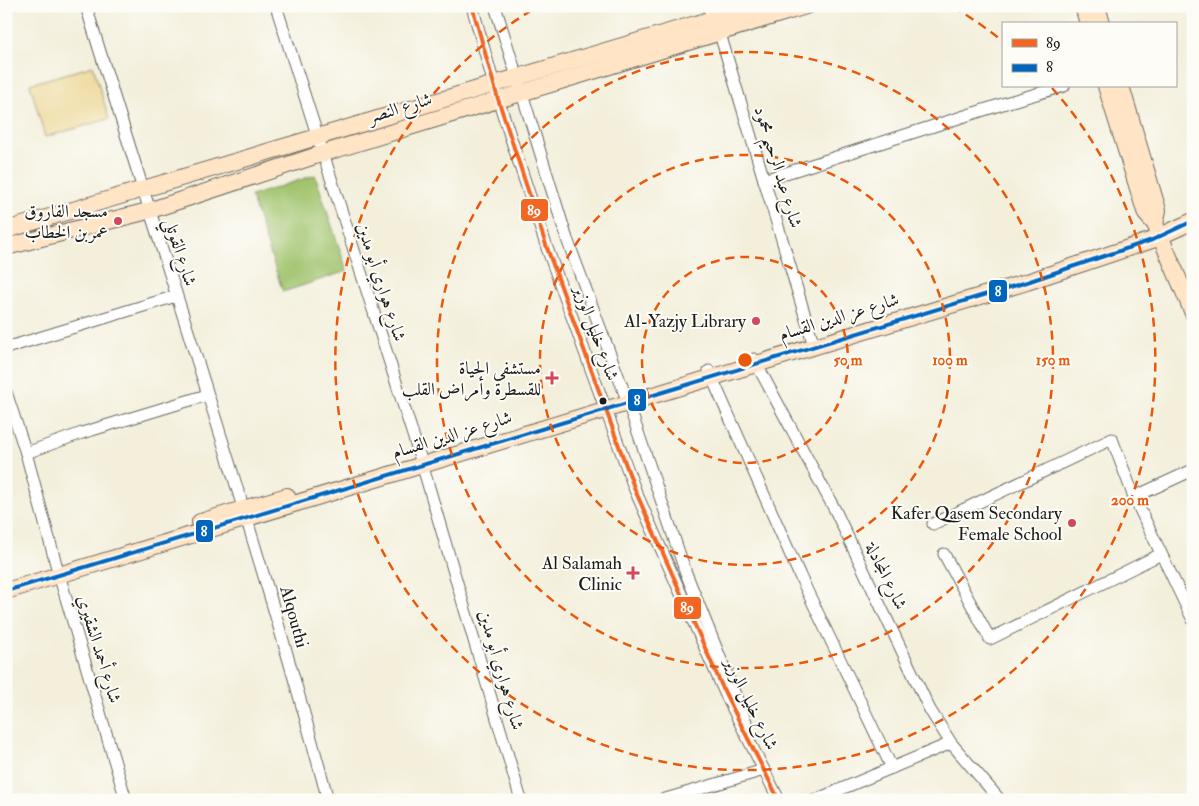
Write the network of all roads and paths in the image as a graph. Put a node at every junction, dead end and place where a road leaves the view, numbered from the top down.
1 (86, 6) edge
2 (276, 6) edge
3 (472, 6) edge
4 (495, 6) edge
5 (756, 6) edge
6 (806, 6) edge
7 (1083, 6) edge
8 (1097, 6) edge
9 (713, 20) edge
10 (1087, 22) edge
11 (1101, 22) edge
12 (517, 77) junction
13 (495, 83) junction
14 (1057, 88) edge
15 (1107, 88) edge
16 (1122, 88) edge
17 (523, 94) junction
18 (498, 99) junction
19 (319, 146) junction
20 (764, 180) junction
21 (142, 189) junction
22 (148, 210) junction
23 (1193, 221) edge
24 (6, 230) edge
25 (1157, 230) junction
26 (6, 248) edge
27 (176, 296) junction
28 (1193, 313) edge
29 (812, 339) junction
30 (6, 348) edge
31 (755, 360) junction
32 (711, 374) junction
33 (6, 392) edge
34 (207, 395) junction
35 (627, 399) junction
36 (603, 405) junction
37 (26, 454) junction
38 (421, 461) junction
39 (1193, 470) edge
40 (1134, 497) junction
41 (245, 514) junction
42 (933, 524) dead end
43 (944, 554) dead end
44 (1161, 554) junction
45 (58, 572) junction
46 (6, 582) edge
47 (6, 591) edge
48 (1193, 620) edge
49 (951, 743) junction
50 (892, 768) junction
51 (764, 770) junction
52 (126, 800) edge
53 (328, 800) edge
54 (521, 800) edge
55 (662, 800) edge
56 (779, 800) edge
57 (815, 800) edge
58 (1000, 800) edge

1 - 21 street, شارع القوتلي
2 - 19 street, شارع هواري أبو مدين
3 - 13 street, شارع خليل الوزير
4 - 12 street, شارع خليل الوزير
5 - 9 main road, شارع النصر
6 - 9 main road, شارع النصر
7 - 10 main road
8 - 11 main road
9 - 12 main road, شارع النصر
9 - 17 main road, شارع النصر
9 - 20 street, شارع عبد الرحيم محمود
12 - 13 main road, شارع النصر
12 - 17 street, شارع خليل الوزير
13 - 18 street, شارع خليل الوزير
13 - 19 main road, شارع النصر
14 - 20 street
15 - 25 main road
16 - 25 main road
17 - 18 main road, شارع النصر
17 - 35 street, شارع خليل الوزير
18 - 19 main road, شارع النصر
18 - 36 street, شارع خليل الوزير
19 - 21 main road, شارع النصر
19 - 22 main road, شارع النصر
19 - 38 street, شارع هواري أبو مدين
20 - 29 street, شارع عبد الرحيم محمود
21 - 22 street, شارع القوتلي
21 - 24 main road, شارع النصر
22 - 26 main road, شارع النصر
22 - 27 street, شارع القوتلي
23 - 25 main road, شارع عز الدين القسام
25 - 28 main road
25 - 29 main road, شارع عز الدين القسام
25 - 31 main road, شارع عز الدين القسام
27 - 30 street
27 - 34 street, شارع القوتلي
29 - 31 main road, شارع عز الدين القسام
31 - 32 main road, شارع عز الدين القسام
31 - 49 street, شارع المجادلة
32 - 35 main road, شارع عز الدين القسام
32 - 50 street
33 - 37 street, شارع أحمد الشقيري
34 - 37 street
34 - 41 street, شارع القوتلي
35 - 36 main road, شارع عز الدين القسام
35 - 51 street, شارع خليل الوزير
36 - 38 main road, شارع عز الدين القسام
36 - 51 street, شارع خليل الوزير
37 - 45 street, شارع أحمد الشقيري
38 - 41 main road, شارع عز الدين القسام
38 - 54 street, شارع هواري أبو مدين
39 - 40 street
40 - 42 street
40 - 44 street
41 - 45 main road, شارع عز الدين القسام
41 - 53 street, Alqouthi
43 - 44 street
44 - 48 street
45 - 46 main road, شارع عز الدين القسام
45 - 47 main road, شارع عز الدين القسام
45 - 52 street, شارع أحمد الشقيري
49 - 50 street
49 - 58 street, شارع المجادلة
50 - 57 street
51 - 55 street
51 - 56 street, شارع خليل الوزير

